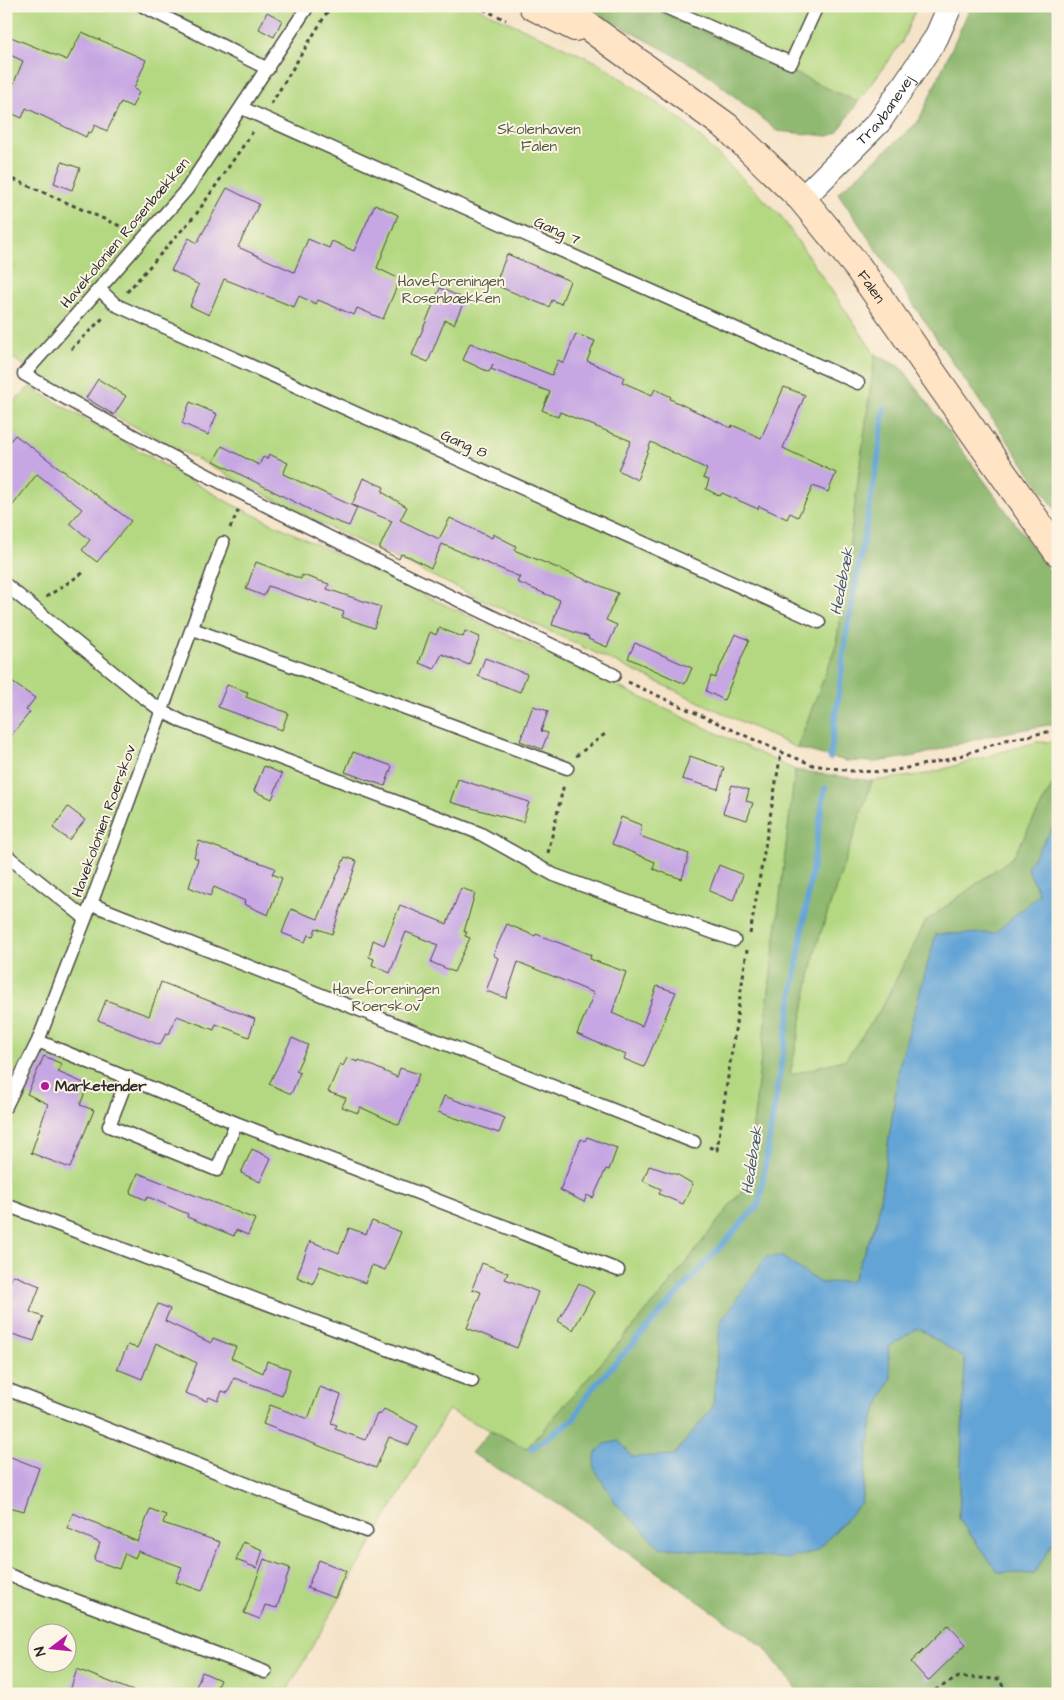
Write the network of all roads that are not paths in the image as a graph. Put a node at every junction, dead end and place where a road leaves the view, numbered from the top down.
1 (142, 6) edge
2 (308, 6) edge
3 (533, 6) edge
4 (560, 6) edge
5 (663, 6) edge
6 (818, 6) edge
7 (950, 6) edge
8 (641, 64) junction
9 (268, 69) junction
10 (242, 108) junction
11 (802, 200) junction
12 (100, 290) junction
13 (858, 383) dead end
14 (223, 543) road end
15 (1058, 552) edge
16 (6, 585) edge
17 (819, 622) dead end
18 (192, 629) junction
19 (614, 675) road end
20 (162, 711) junction
21 (567, 768) road end
22 (6, 855) edge
23 (91, 904) junction
24 (85, 918) junction
25 (734, 940) dead end
26 (38, 1042) junction
27 (128, 1077) junction
28 (6, 1106) edge
29 (236, 1123) junction
30 (694, 1142) road end
31 (6, 1205) edge
32 (618, 1270) dead end
33 (472, 1381) dead end
34 (6, 1389) edge
35 (366, 1531) dead end
36 (6, 1574) edge
37 (265, 1672) dead end

1 - 9 lane
2 - 9 lane, Havekolonien Rosenbækken
3 - 8 street, Falen
4 - 8 street, Falen
5 - 6 lane
7 - 11 street, Travbanevej
8 - 11 street, Falen
9 - 10 lane, Havekolonien Rosenbækken
10 - 12 lane, Havekolonien Rosenbækken
10 - 13 lane, Gang 7
11 - 15 street, Falen
12 - 17 lane, Gang 8
12 - 19 lane, Havekolonien Rosenbækken
14 - 18 lane, Havekolonien Roerskov
16 - 20 lane
18 - 20 lane, Havekolonien Roerskov
18 - 21 lane
20 - 23 lane, Havekolonien Roerskov
20 - 25 lane
22 - 24 lane
23 - 24 lane, Havekolonien Roerskov
23 - 30 lane
24 - 26 lane, Havekolonien Roerskov
26 - 27 lane
26 - 28 lane, Havekolonien Roerskov
27 - 29 lane
27 - 29 lane
29 - 32 lane
31 - 33 lane
34 - 35 lane
36 - 37 lane

